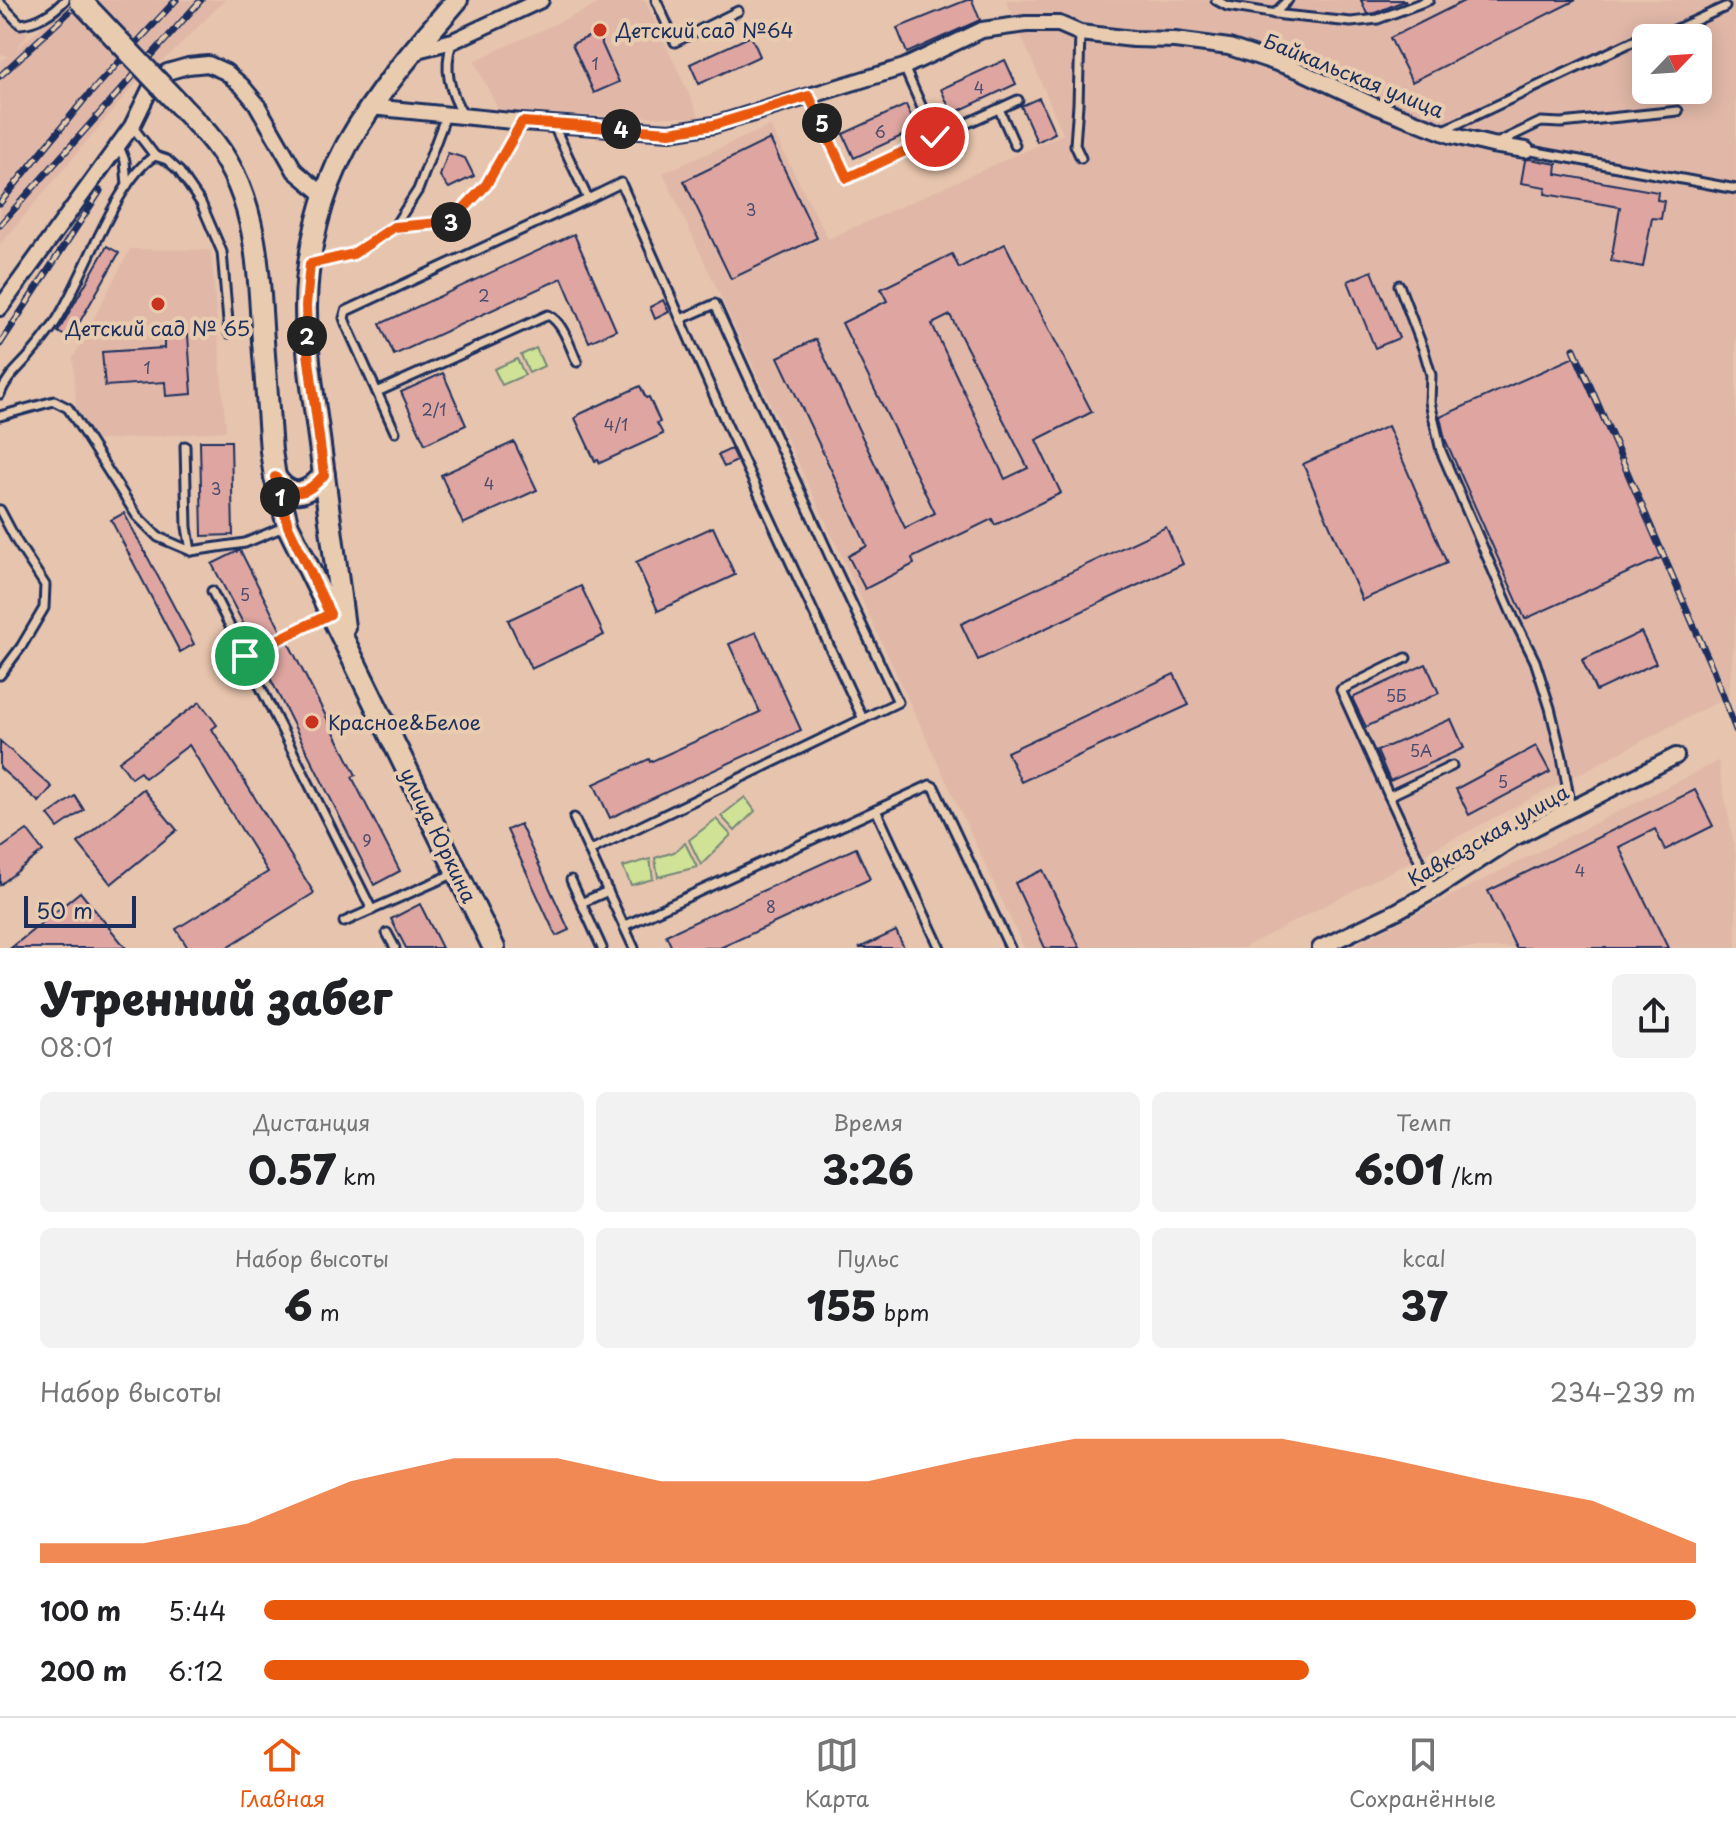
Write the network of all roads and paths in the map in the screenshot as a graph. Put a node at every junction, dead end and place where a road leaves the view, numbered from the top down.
1 (65, 0) edge
2 (80, 0) edge
3 (457, 0) edge
4 (541, 0) edge
5 (656, 0) edge
6 (1216, 0) edge
7 (1288, 0) edge
8 (1429, 0) edge
9 (0, 3) edge
10 (1725, 7) dead end
11 (738, 11) dead end
12 (1274, 14) junction
13 (1080, 33) junction
14 (453, 41) junction
15 (413, 51) junction
16 (904, 67) junction
17 (809, 96) junction
18 (1018, 100) dead end
19 (371, 107) junction
20 (999, 109) junction
21 (1678, 111) dead end
22 (446, 115) junction
23 (464, 116) junction
24 (522, 122) junction
25 (553, 124) junction
26 (132, 126) junction
27 (1440, 131) junction
28 (935, 137) junction
29 (118, 144) junction
30 (1015, 145) dead end
31 (1492, 145) junction
32 (1526, 150) joint
33 (155, 156) junction
34 (1081, 158) dead end
35 (127, 185) junction
36 (1736, 189) edge
37 (325, 196) junction
38 (588, 199) junction
39 (394, 227) junction
40 (310, 264) junction
41 (1399, 285) dead end
42 (0, 308) edge
43 (681, 319) junction
44 (229, 333) dead end
45 (577, 362) dead end
46 (377, 392) junction
47 (0, 394) edge
48 (0, 416) edge
49 (395, 432) dead end
50 (185, 446) dead end
51 (324, 475) junction
52 (275, 477) junction
53 (0, 510) edge
54 (288, 526) junction
55 (191, 551) junction
56 (212, 591) dead end
57 (330, 614) junction
58 (347, 647) junction
59 (245, 656) junction
60 (1406, 658) dead end
61 (0, 675) edge
62 (863, 719) junction
63 (1676, 756) dead end
64 (1452, 766) dead end
65 (1389, 796) junction
66 (1571, 809) junction
67 (876, 810) junction
68 (574, 818) dead end
69 (589, 851) junction
70 (456, 872) junction
71 (571, 880) dead end
72 (608, 891) junction
73 (1433, 891) junction
74 (581, 903) junction
75 (372, 910) junction
76 (344, 922) dead end
77 (624, 926) junction
78 (387, 933) dead end
79 (395, 948) edge
80 (494, 948) edge
81 (602, 948) edge
82 (634, 948) edge
83 (940, 948) edge
84 (1010, 948) edge
85 (1320, 948) edge

1 - 9 lane
2 - 52 main road, улица Юркина, bridge
3 - 15 main road
4 - 14 street
5 - 11 lane
6 - 12 lane
7 - 12 lane
8 - 12 lane
10 - 27 lane
13 - 16 street, Байкальская улица
13 - 27 street, Байкальская улица
13 - 34 lane
14 - 15 street
14 - 23 lane
15 - 19 main road
16 - 17 street, Байкальская улица
16 - 28 lane
17 - 25 street, Байкальская улица
17 - 28 lane
18 - 20 lane
19 - 22 street, Байкальская улица
19 - 37 main road
20 - 28 lane
20 - 30 lane
21 - 31 lane
22 - 23 street, Байкальская улица
22 - 39 lane
23 - 24 street, Байкальская улица
24 - 25 street, Байкальская улица
24 - 39 lane
25 - 38 lane
26 - 29 street
26 - 33 lane
26 - 37 street
27 - 31 street, Байкальская улица
29 - 35 lane
29 - 42 street
31 - 32 street, Байкальская улица
32 - 36 lane
33 - 35 lane
33 - 44 lane
35 - 47 lane
37 - 40 main road
38 - 43 lane
38 - 46 lane
39 - 40 lane
40 - 51 main road
41 - 66 lane
43 - 62 lane
43 - 62 lane
45 - 46 lane
46 - 49 lane
48 - 55 lane
50 - 55 lane
51 - 52 main road
51 - 58 main road
52 - 54 main road, улица Юркина
53 - 61 lane
54 - 55 lane
54 - 57 main road, улица Юркина
56 - 59 lane
57 - 58 main road, улица Юркина
57 - 59 lane
58 - 70 main road, улица Юркина
59 - 75 lane
60 - 65 lane
62 - 69 lane
63 - 66 street, Кавказская улица
64 - 65 lane
65 - 73 lane
66 - 73 street, Кавказская улица
67 - 77 lane
67 - 83 lane
67 - 84 lane
68 - 69 lane
69 - 72 lane
70 - 75 lane
70 - 80 main road, улица Юркина
71 - 74 lane
72 - 74 lane
72 - 77 lane
73 - 85 street, Кавказская улица
74 - 81 lane
75 - 76 lane
77 - 82 lane
78 - 79 lane

